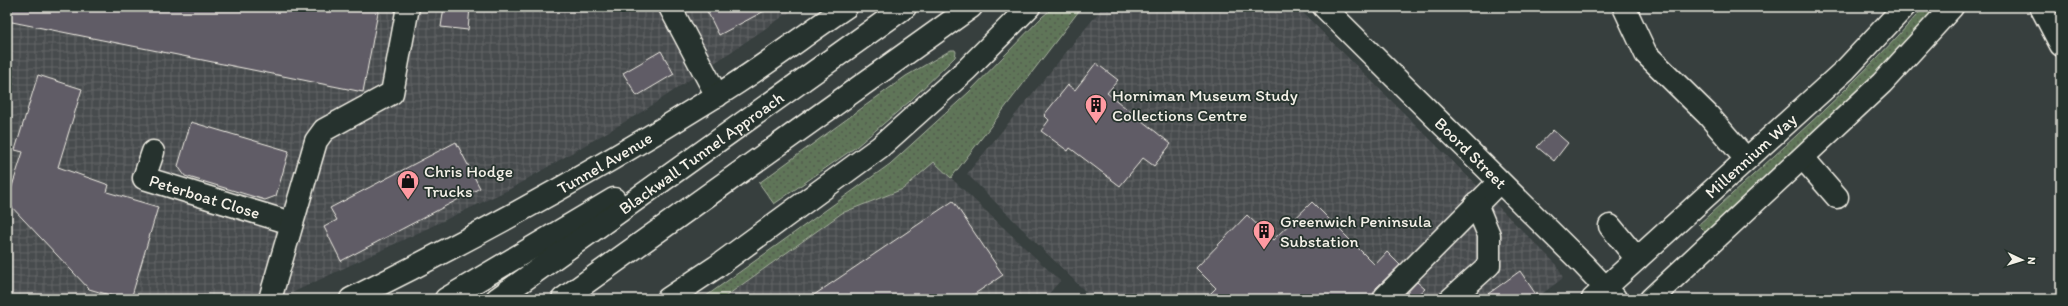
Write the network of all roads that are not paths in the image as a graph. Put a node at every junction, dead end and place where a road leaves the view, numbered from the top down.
1 (408, 7) edge
2 (670, 7) edge
3 (905, 7) edge
4 (971, 7) edge
5 (1029, 7) edge
6 (1324, 7) edge
7 (1624, 7) edge
8 (1904, 7) edge
9 (1952, 7) edge
10 (2041, 7) edge
11 (2056, 7) edge
12 (840, 9) edge
13 (2061, 16) edge
14 (2061, 46) edge
15 (717, 96) junction
16 (742, 123) junction
17 (153, 152) dead end
18 (1803, 158) junction
19 (1746, 159) junction
20 (1499, 182) junction
21 (1837, 197) dead end
22 (1476, 204) junction
23 (291, 224) junction
24 (1610, 226) dead end
25 (1637, 259) junction
26 (1605, 295) edge
27 (1385, 297) dead end
28 (270, 299) edge
29 (351, 299) edge
30 (446, 299) edge
31 (497, 299) edge
32 (563, 299) edge
33 (668, 299) edge
34 (1451, 299) edge
35 (1651, 299) edge

1 - 23 main road
2 - 15 main road
3 - 16 main road, Blackwall Tunnel Approach
4 - 32 main road
5 - 33 main road
6 - 20 main road, Boord Street
7 - 19 main road
8 - 19 main road, Millennium Way
9 - 18 main road
10 - 14 main road
11 - 13 main road
12 - 15 main road, Tunnel Avenue
15 - 29 main road, Tunnel Avenue
16 - 30 main road
16 - 31 main road, Blackwall Tunnel Approach
17 - 23 main road, Peterboat Close
18 - 21 main road
18 - 35 main road
19 - 25 main road, Millennium Way
20 - 22 main road
20 - 26 main road, Boord Street
22 - 27 main road
22 - 34 main road
23 - 28 main road
24 - 25 main road
25 - 26 main road, Millennium Way

